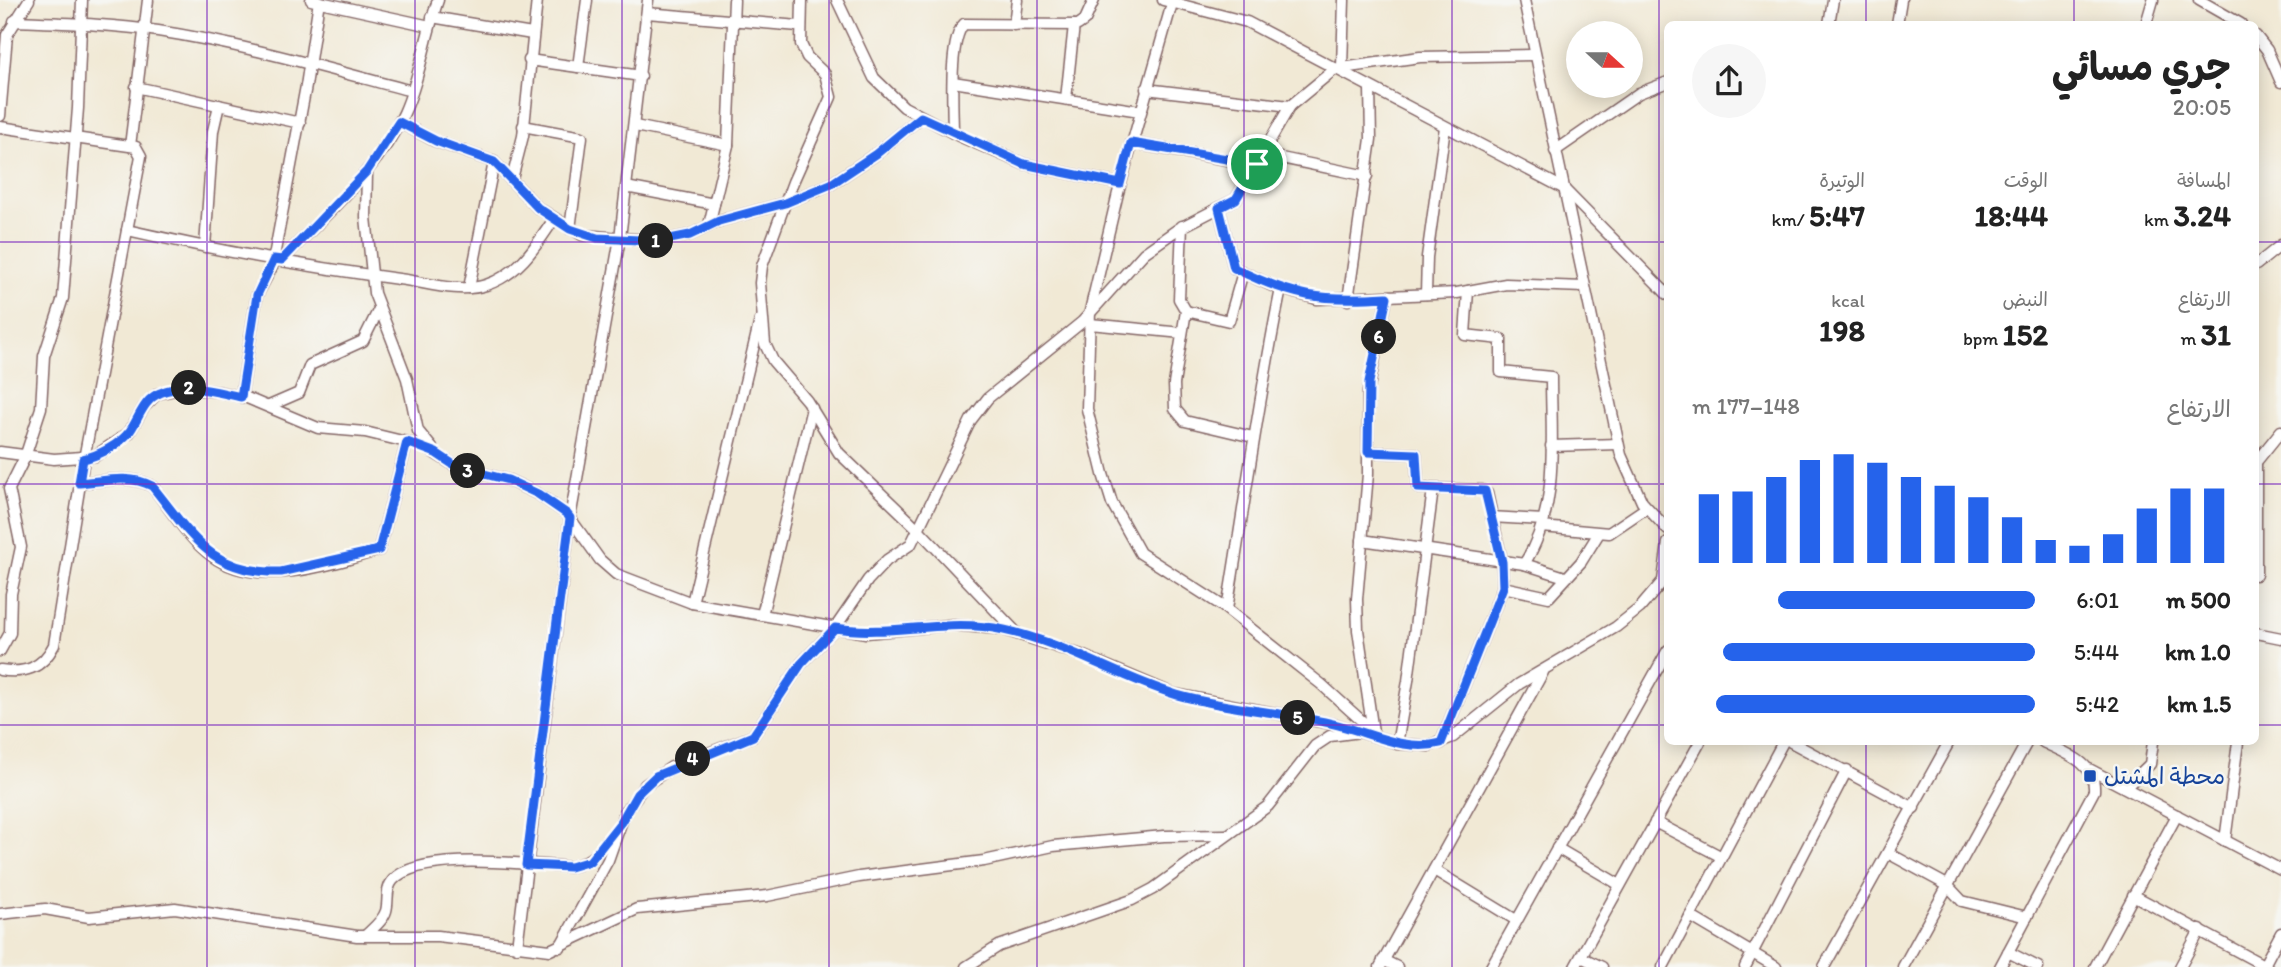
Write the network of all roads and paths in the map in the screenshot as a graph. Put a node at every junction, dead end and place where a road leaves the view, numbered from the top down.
1 (29, 0) edge
2 (82, 0) edge
3 (148, 0) edge
4 (438, 0) edge
5 (537, 0) edge
6 (587, 0) edge
7 (648, 0) edge
8 (734, 0) edge
9 (802, 0) edge
10 (837, 0) edge
11 (1017, 0) edge
12 (1094, 0) edge
13 (1344, 0) edge
14 (1524, 0) edge
15 (1833, 0) edge
16 (1901, 0) edge
17 (2153, 0) edge
18 (2199, 0) edge
19 (315, 1) edge
20 (1170, 1) edge
21 (647, 13) junction
22 (733, 18) junction
23 (14, 21) junction
24 (1830, 21) edge
25 (1898, 21) edge
26 (2147, 21) edge
27 (2236, 21) edge
28 (431, 22) junction
29 (79, 23) junction
30 (1014, 25) junction
31 (1074, 25) junction
32 (799, 26) junction
33 (144, 29) junction
34 (532, 34) junction
35 (2259, 40) edge
36 (1535, 55) junction
37 (529, 60) junction
38 (308, 64) junction
39 (578, 67) junction
40 (1338, 68) junction
41 (641, 75) junction
42 (953, 82) junction
43 (2281, 82) edge
44 (1664, 84) edge
45 (136, 88) junction
46 (1370, 88) junction
47 (1146, 89) junction
48 (412, 91) junction
49 (1066, 99) junction
50 (219, 105) junction
51 (1290, 106) junction
52 (1140, 111) junction
53 (0, 116) edge
54 (921, 117) junction
55 (399, 122) junction
56 (300, 123) junction
57 (635, 126) junction
58 (523, 127) junction
59 (1445, 127) junction
60 (0, 128) edge
61 (953, 133) junction
62 (75, 139) junction
63 (1131, 143) junction
64 (728, 145) junction
65 (130, 146) junction
66 (1555, 151) junction
67 (1259, 159) junction
68 (494, 162) junction
69 (367, 171) junction
70 (1367, 176) junction
71 (512, 179) junction
72 (1120, 184) junction
73 (626, 187) junction
74 (1563, 188) junction
75 (785, 203) junction
76 (714, 204) junction
77 (1219, 208) junction
78 (554, 219) junction
79 (709, 225) junction
80 (1182, 226) junction
81 (570, 229) junction
82 (127, 230) junction
83 (620, 238) junction
84 (2281, 245) edge
85 (205, 247) junction
86 (278, 260) junction
87 (2259, 263) edge
88 (1243, 272) junction
89 (371, 276) junction
90 (1584, 287) junction
91 (469, 288) junction
92 (1281, 289) junction
93 (1468, 290) junction
94 (1664, 291) edge
95 (1426, 293) junction
96 (1387, 297) junction
97 (1348, 300) junction
98 (379, 309) junction
99 (1090, 311) junction
100 (1186, 311) junction
101 (761, 313) junction
102 (1090, 324) junction
103 (1182, 333) junction
104 (241, 397) junction
105 (269, 406) junction
106 (812, 408) junction
107 (2281, 430) edge
108 (1254, 437) junction
109 (407, 442) junction
110 (1618, 444) junction
111 (1552, 446) junction
112 (0, 452) edge
113 (1368, 452) junction
114 (436, 453) junction
115 (25, 457) junction
116 (2259, 458) edge
117 (83, 459) junction
118 (79, 483) junction
119 (1433, 489) junction
120 (1646, 508) junction
121 (1491, 517) junction
122 (570, 518) junction
123 (1543, 524) junction
124 (1664, 526) edge
125 (919, 530) junction
126 (1599, 533) junction
127 (1362, 540) junction
128 (1426, 551) junction
129 (1502, 562) junction
130 (1524, 564) junction
131 (1664, 573) edge
132 (1565, 577) junction
133 (1503, 587) junction
134 (692, 603) junction
135 (1227, 609) junction
136 (762, 615) junction
137 (835, 628) junction
138 (1018, 634) junction
139 (2259, 634) edge
140 (2281, 638) edge
141 (0, 651) edge
142 (1664, 657) edge
143 (1544, 669) junction
144 (0, 670) edge
145 (1360, 732) junction
146 (1373, 734) junction
147 (1441, 743) junction
148 (1397, 744) junction
149 (1698, 745) edge
150 (1781, 745) edge
151 (1797, 745) edge
152 (1947, 745) edge
153 (2025, 745) edge
154 (2048, 745) edge
155 (2153, 745) edge
156 (2238, 745) edge
157 (2089, 769) junction
158 (1847, 770) junction
159 (2113, 781) junction
160 (2094, 786) junction
161 (2126, 787) junction
162 (1914, 808) junction
163 (2177, 815) junction
164 (621, 822) junction
165 (1655, 822) junction
166 (1226, 835) junction
167 (2225, 841) junction
168 (1557, 848) junction
169 (1888, 853) junction
170 (1720, 856) junction
171 (526, 865) junction
172 (1434, 870) junction
173 (2281, 870) edge
174 (1620, 885) junction
175 (1947, 885) junction
176 (2133, 895) junction
177 (0, 914) edge
178 (1690, 916) junction
179 (2027, 917) junction
180 (1516, 920) junction
181 (2200, 930) junction
182 (2281, 933) edge
183 (365, 936) junction
184 (517, 947) junction
185 (560, 947) junction
186 (2008, 952) junction
187 (1752, 954) junction
188 (1578, 962) edge
189 (1382, 964) edge
190 (2265, 966) edge
191 (965, 967) edge
192 (1396, 967) edge
193 (1491, 967) edge
194 (1602, 967) edge
195 (1663, 967) edge
196 (1745, 967) edge
197 (1776, 967) edge
198 (1824, 967) edge
199 (1903, 967) edge
200 (2000, 967) edge
201 (2038, 967) edge
202 (2095, 967) edge
203 (2180, 967) edge

1 - 23 street
2 - 29 street
3 - 33 street
4 - 28 street
5 - 34 street
6 - 39 street
7 - 21 street
8 - 22 street
9 - 32 street
10 - 54 street
11 - 30 street
12 - 31 street
13 - 40 street
14 - 36 street
15 - 24 street
16 - 25 street
17 - 26 street
18 - 27 street
19 - 28 street
19 - 38 street
20 - 40 street
20 - 47 street
21 - 22 street
21 - 41 street
22 - 32 street
22 - 64 street
23 - 29 street
23 - 53 street
28 - 34 street
28 - 48 street
29 - 33 street
29 - 62 street
30 - 31 street
30 - 42 street
31 - 49 street
32 - 75 street
33 - 38 street
33 - 45 street
34 - 37 street
35 - 43 street
36 - 40 street
36 - 66 street
37 - 39 street
37 - 58 street
38 - 48 street
38 - 56 street
39 - 41 street
40 - 46 street
40 - 51 street
41 - 57 street
42 - 49 street
42 - 61 street
44 - 66 street
45 - 50 street
45 - 65 street
46 - 59 street
46 - 70 street
47 - 51 street
47 - 52 street
48 - 55 street
49 - 52 street
50 - 56 street
50 - 85 street
51 - 67 street
52 - 63 street
54 - 61 street
54 - 75 street
55 - 68 street
55 - 69 street
56 - 86 street
57 - 64 street
57 - 73 street
58 - 71 street
58 - 81 street
59 - 74 street
59 - 95 street
60 - 62 street
61 - 72 street
62 - 65 street
62 - 115 street
63 - 67 street
63 - 72 street
64 - 76 street
65 - 82 street
66 - 74 street
67 - 70 street
67 - 77 street
68 - 71 street
68 - 91 street
69 - 86 street
69 - 89 street
70 - 97 street
71 - 78 street
72 - 99 street
73 - 76 street
73 - 83 street
74 - 90 street
74 - 94 street
75 - 79 street
75 - 101 street
76 - 79 street
77 - 80 street
77 - 88 street
78 - 81 street
78 - 91 street
79 - 83 street
80 - 99 street
80 - 100 street
81 - 83 street
82 - 85 street
82 - 117 street
83 - 122 street
84 - 87 street
85 - 86 street
86 - 89 street
86 - 104 street
88 - 92 street
88 - 100 street
89 - 91 street
89 - 98 street
90 - 93 street
90 - 110 street
92 - 97 street
92 - 108 street
93 - 95 street
93 - 111 street
95 - 96 street
96 - 97 street
96 - 113 street
98 - 105 street
98 - 114 street
99 - 102 street
99 - 125 street
100 - 103 street
101 - 106 street
101 - 134 street
102 - 103 street
102 - 135 street
103 - 108 street
104 - 105 street
104 - 117 street
105 - 109 street
106 - 125 street
106 - 136 street
107 - 116 street
108 - 135 street
109 - 114 street
109 - 118 street
110 - 111 street
110 - 120 street
111 - 123 street
112 - 115 street
113 - 119 street
113 - 127 street
114 - 122 street
115 - 117 street
115 - 141 street
117 - 118 street
118 - 144 street
119 - 121 street
119 - 128 street
120 - 124 street
120 - 126 street
121 - 123 street
121 - 129 street
122 - 134 street
122 - 171 street
123 - 126 street
123 - 130 street
125 - 137 street
125 - 138 street
126 - 132 street
127 - 128 street
127 - 146 street
128 - 129 street
128 - 148 street
129 - 130 street
129 - 133 street
130 - 132 street
131 - 143 street
132 - 133 street
133 - 147 street
134 - 136 street
135 - 146 street
136 - 137 street
137 - 138 street
137 - 164 street
138 - 145 street
139 - 140 street
142 - 168 street
143 - 147 street
143 - 172 street
145 - 146 street
145 - 166 street
146 - 148 street
147 - 148 street
149 - 165 street
150 - 170 street
151 - 158 street
152 - 162 street
153 - 175 street
154 - 157 street
155 - 161 street
156 - 167 street
157 - 159 street
157 - 160 street
158 - 162 street
158 - 187 street
159 - 160 street
159 - 161 street
160 - 179 street
161 - 163 street
162 - 169 street
163 - 167 street
163 - 176 street
164 - 171 street
164 - 185 street
165 - 170 street
165 - 174 street
166 - 185 street
166 - 191 street
167 - 173 street
168 - 174 street
168 - 180 street
169 - 175 street
169 - 198 street
170 - 178 street
171 - 183 street
171 - 184 street
172 - 180 street
172 - 189 street
174 - 188 street
175 - 179 street
175 - 199 street
176 - 181 street
176 - 202 street
177 - 183 street
178 - 187 street
178 - 195 street
179 - 186 street
180 - 193 street
181 - 190 street
181 - 203 street
182 - 190 street
183 - 184 street
184 - 185 street
186 - 200 street
186 - 201 street
187 - 196 street
187 - 197 street
188 - 194 street
189 - 192 street

